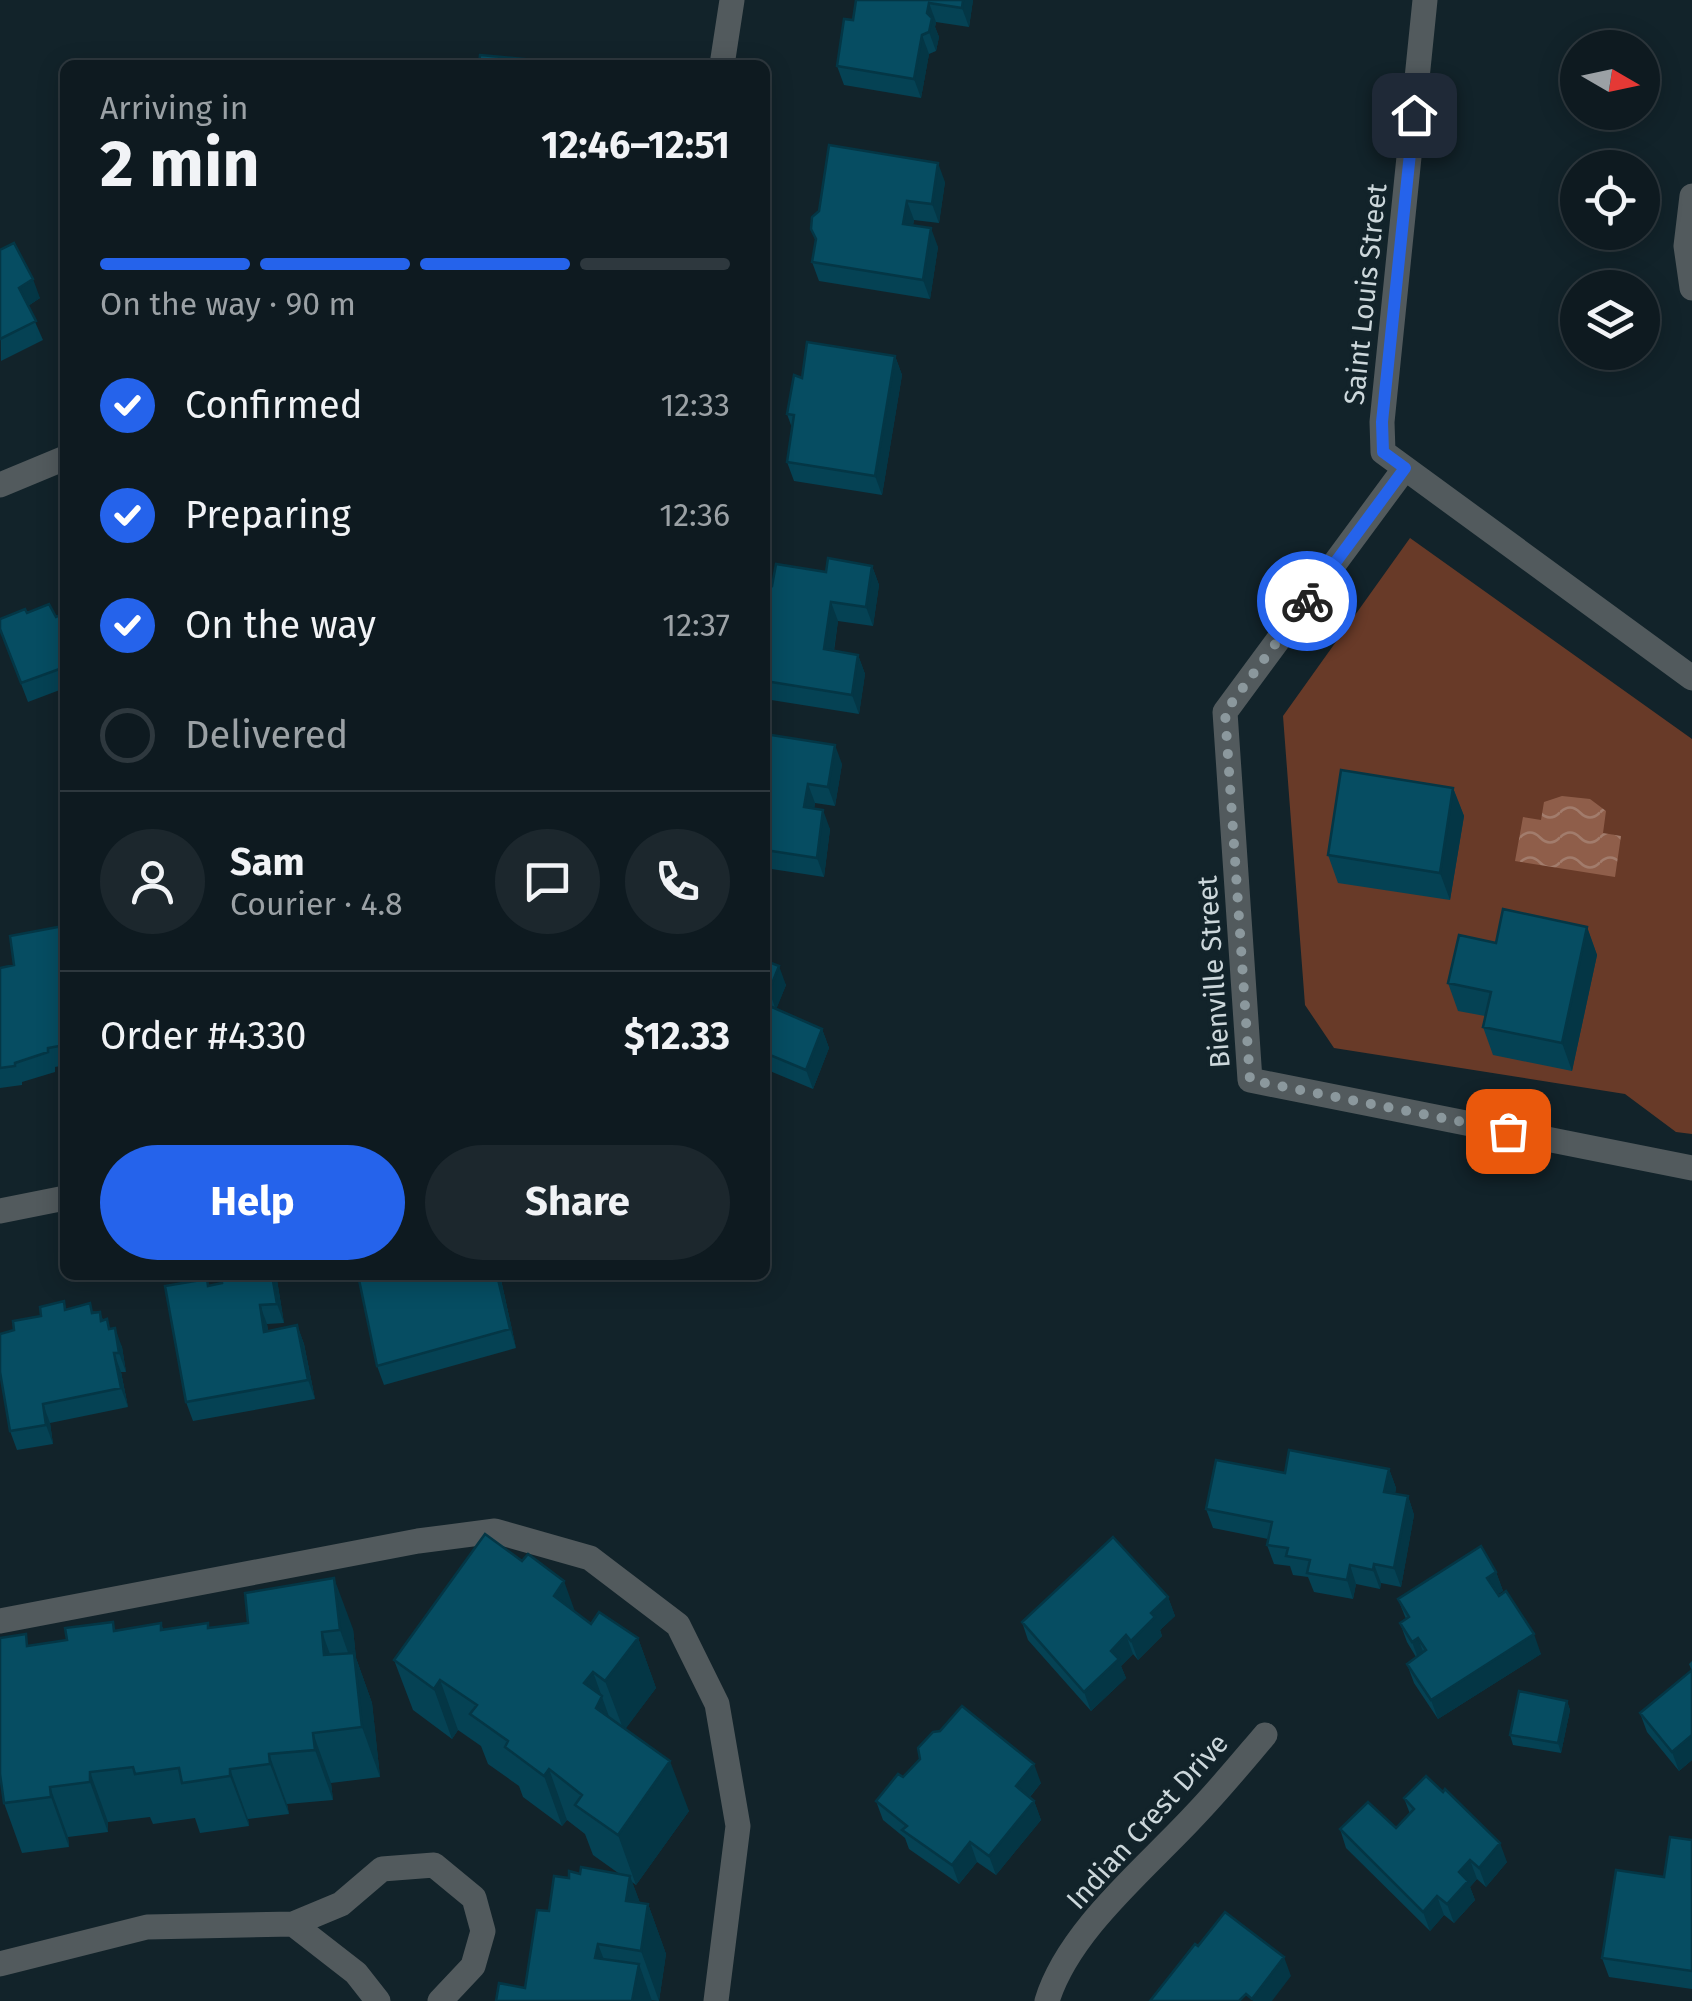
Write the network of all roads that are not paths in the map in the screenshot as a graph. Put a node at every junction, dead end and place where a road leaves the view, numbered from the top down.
1 (732, 0) edge
2 (1426, 0) edge
3 (723, 60) edge
4 (1692, 196) edge
5 (1692, 288) edge
6 (60, 460) edge
7 (1405, 468) junction
8 (0, 485) edge
9 (1692, 678) edge
10 (1692, 1168) edge
11 (60, 1199) edge
12 (0, 1211) edge
13 (0, 1622) edge
14 (1265, 1735) dead end
15 (293, 1924) junction
16 (0, 1964) edge
17 (378, 2001) edge
18 (440, 2001) edge
19 (716, 2001) edge
20 (1047, 2001) edge

1 - 3 street
2 - 7 street, Saint Louis Street
4 - 5 street
6 - 8 street
7 - 9 street, Saint Louis Street
7 - 10 street, Bienville Street
11 - 12 street
13 - 19 street
14 - 20 street, Indian Crest Drive
15 - 16 street
15 - 17 street
15 - 18 street

